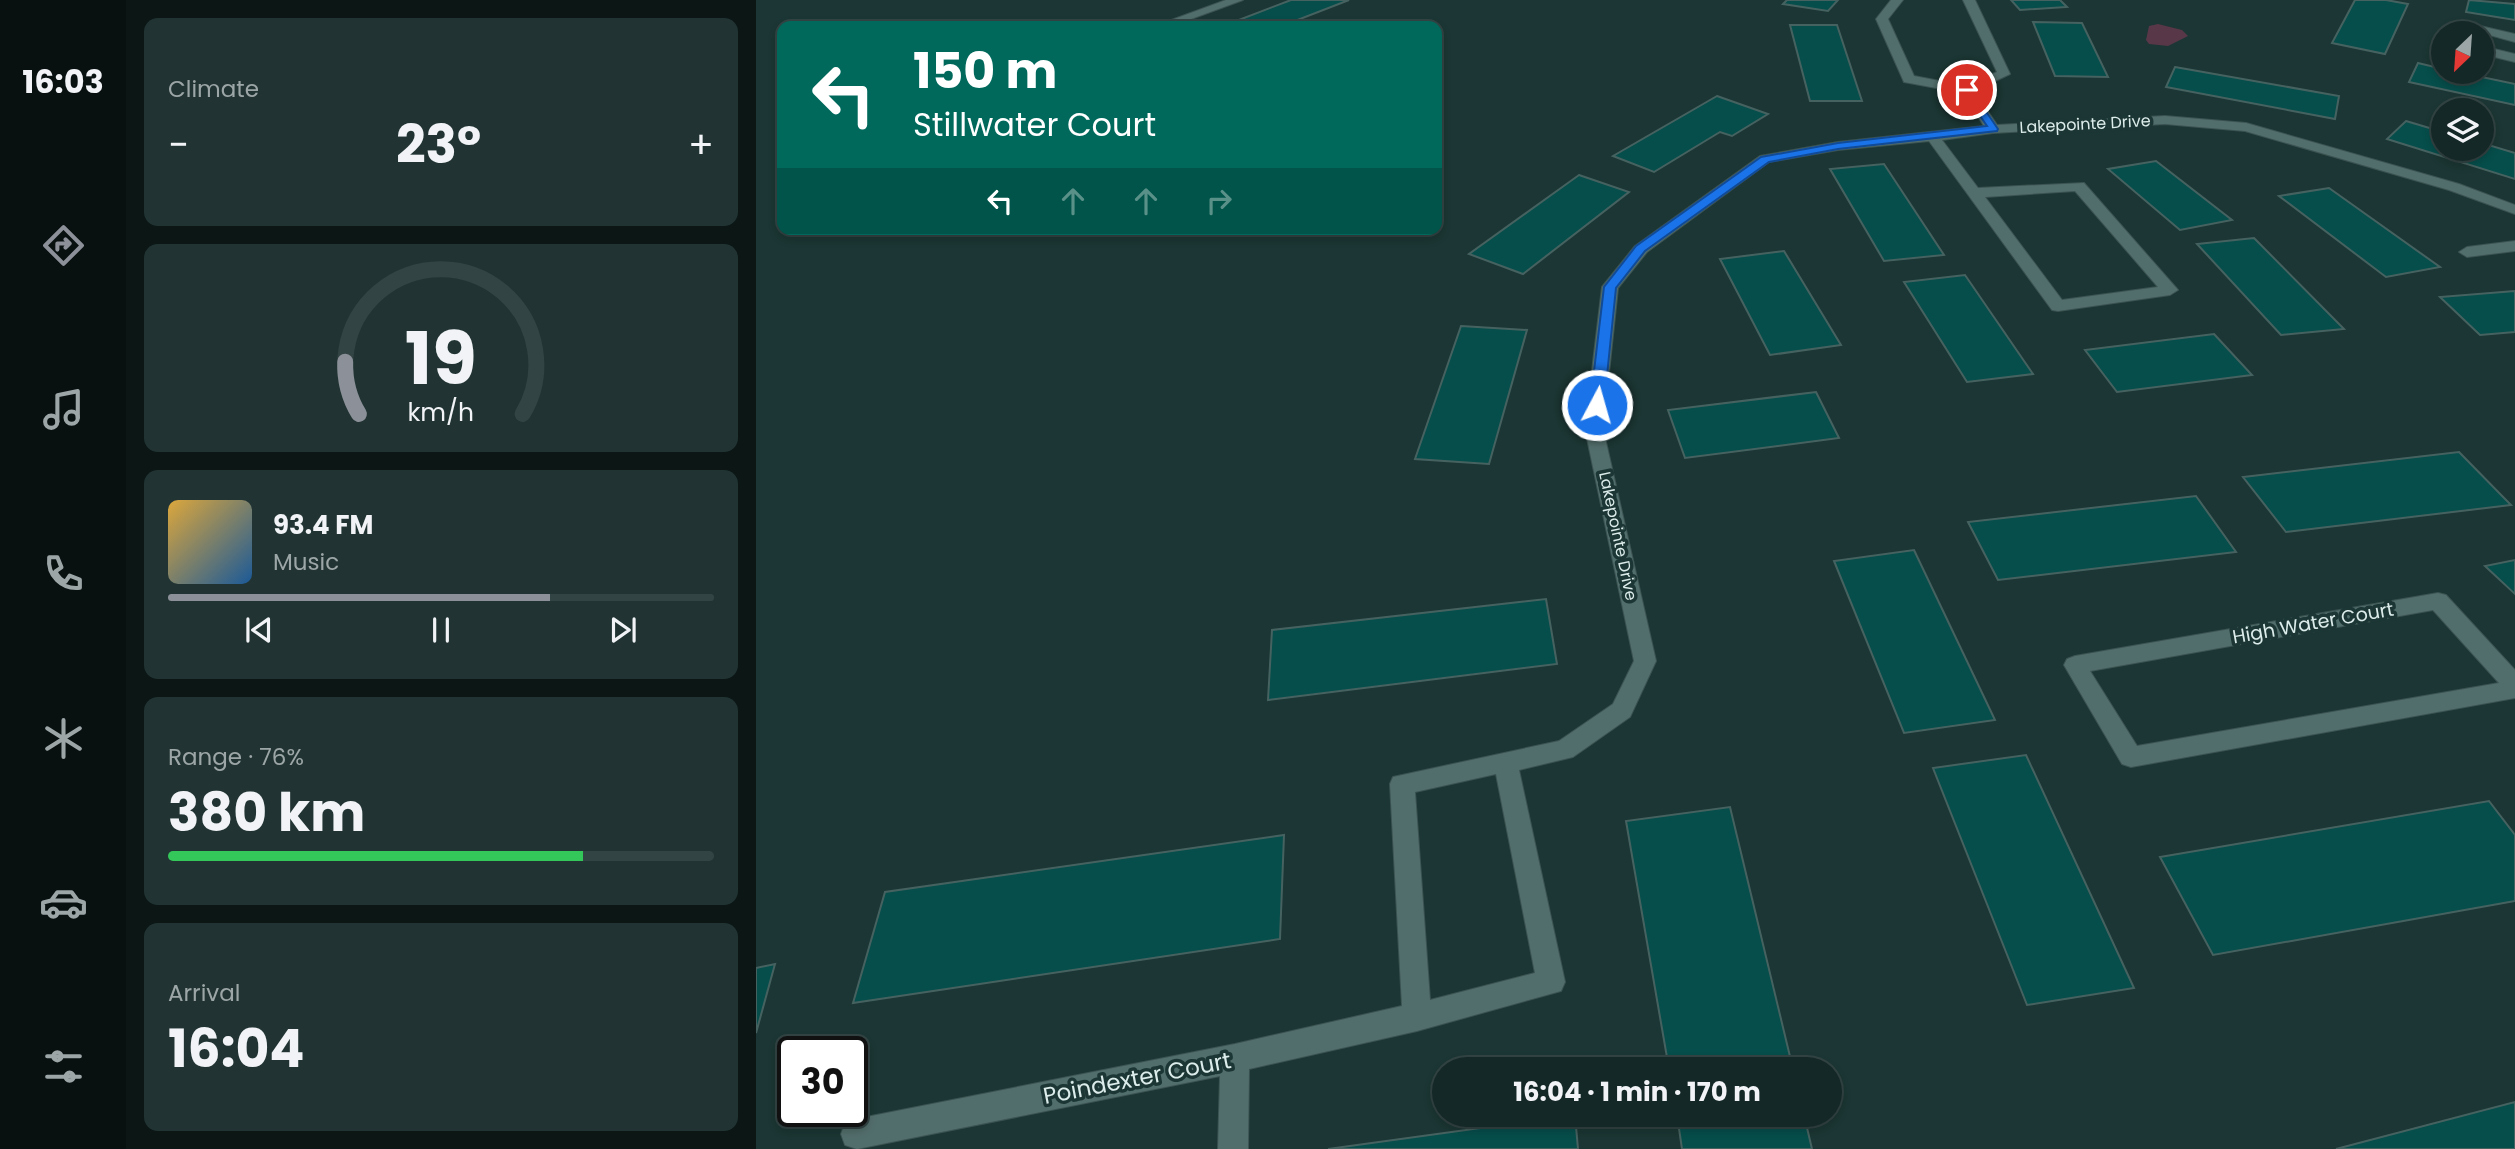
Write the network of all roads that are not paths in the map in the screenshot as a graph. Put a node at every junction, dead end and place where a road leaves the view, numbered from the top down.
1 (1237, 0) edge
2 (1897, 0) edge
3 (1969, 0) edge
4 (1176, 21) edge
5 (2494, 33) edge
6 (2515, 38) edge
7 (2494, 53) edge
8 (2515, 58) edge
9 (1967, 90) junction
10 (1993, 129) junction
11 (1933, 137) junction
12 (1975, 193) junction
13 (2515, 210) edge
14 (2515, 246) edge
15 (2467, 252) dead end
16 (2515, 687) edge
17 (1505, 761) junction
18 (1417, 1017) junction
19 (1235, 1058) junction
20 (856, 1134) dead end
21 (1233, 1149) edge

1 - 4 street
2 - 9 street
3 - 9 street
5 - 6 street
7 - 8 street
9 - 10 street
10 - 11 street, Lakepointe Drive
10 - 13 street, Lakepointe Drive
11 - 12 street
11 - 17 street, Lakepointe Drive
12 - 12 street
14 - 15 street
16 - 16 street, High Water Court
17 - 18 street
17 - 18 street, Poindexter Court
18 - 19 street, Poindexter Court
19 - 20 street, Poindexter Court
19 - 21 street

